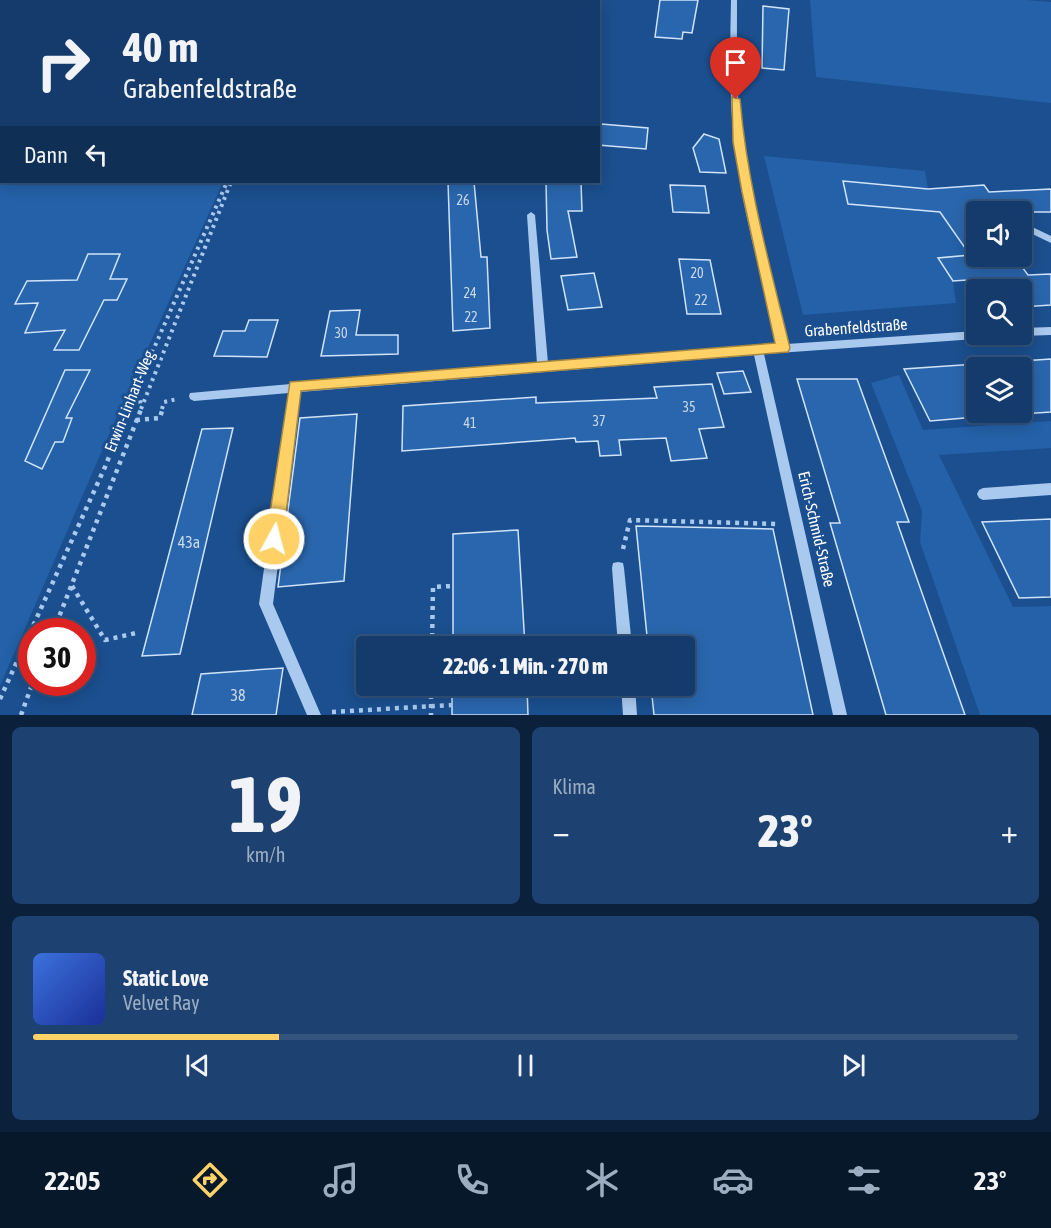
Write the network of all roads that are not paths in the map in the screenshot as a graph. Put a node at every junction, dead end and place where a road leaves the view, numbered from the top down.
1 (734, 0) edge
2 (531, 215) dead end
3 (1032, 230) edge
4 (1051, 240) edge
5 (1051, 331) edge
6 (1032, 332) edge
7 (966, 336) edge
8 (783, 348) junction
9 (758, 350) junction
10 (543, 368) junction
11 (295, 386) junction
12 (194, 396) road end
13 (1051, 489) edge
14 (983, 494) dead end
15 (618, 568) road end
16 (624, 636) edge
17 (629, 696) edge
18 (314, 714) edge
19 (630, 715) edge
20 (840, 715) edge

1 - 8 street
2 - 10 street
3 - 4 street
5 - 6 street
7 - 8 street, Grabenfeldstraße
8 - 9 street, Grabenfeldstraße
9 - 10 street, Grabenfeldstraße
9 - 20 street, Erich-Schmid-Straße
10 - 11 street, Grabenfeldstraße
11 - 12 street, Grabenfeldstraße
11 - 18 street
13 - 14 street
15 - 16 street
17 - 19 street

